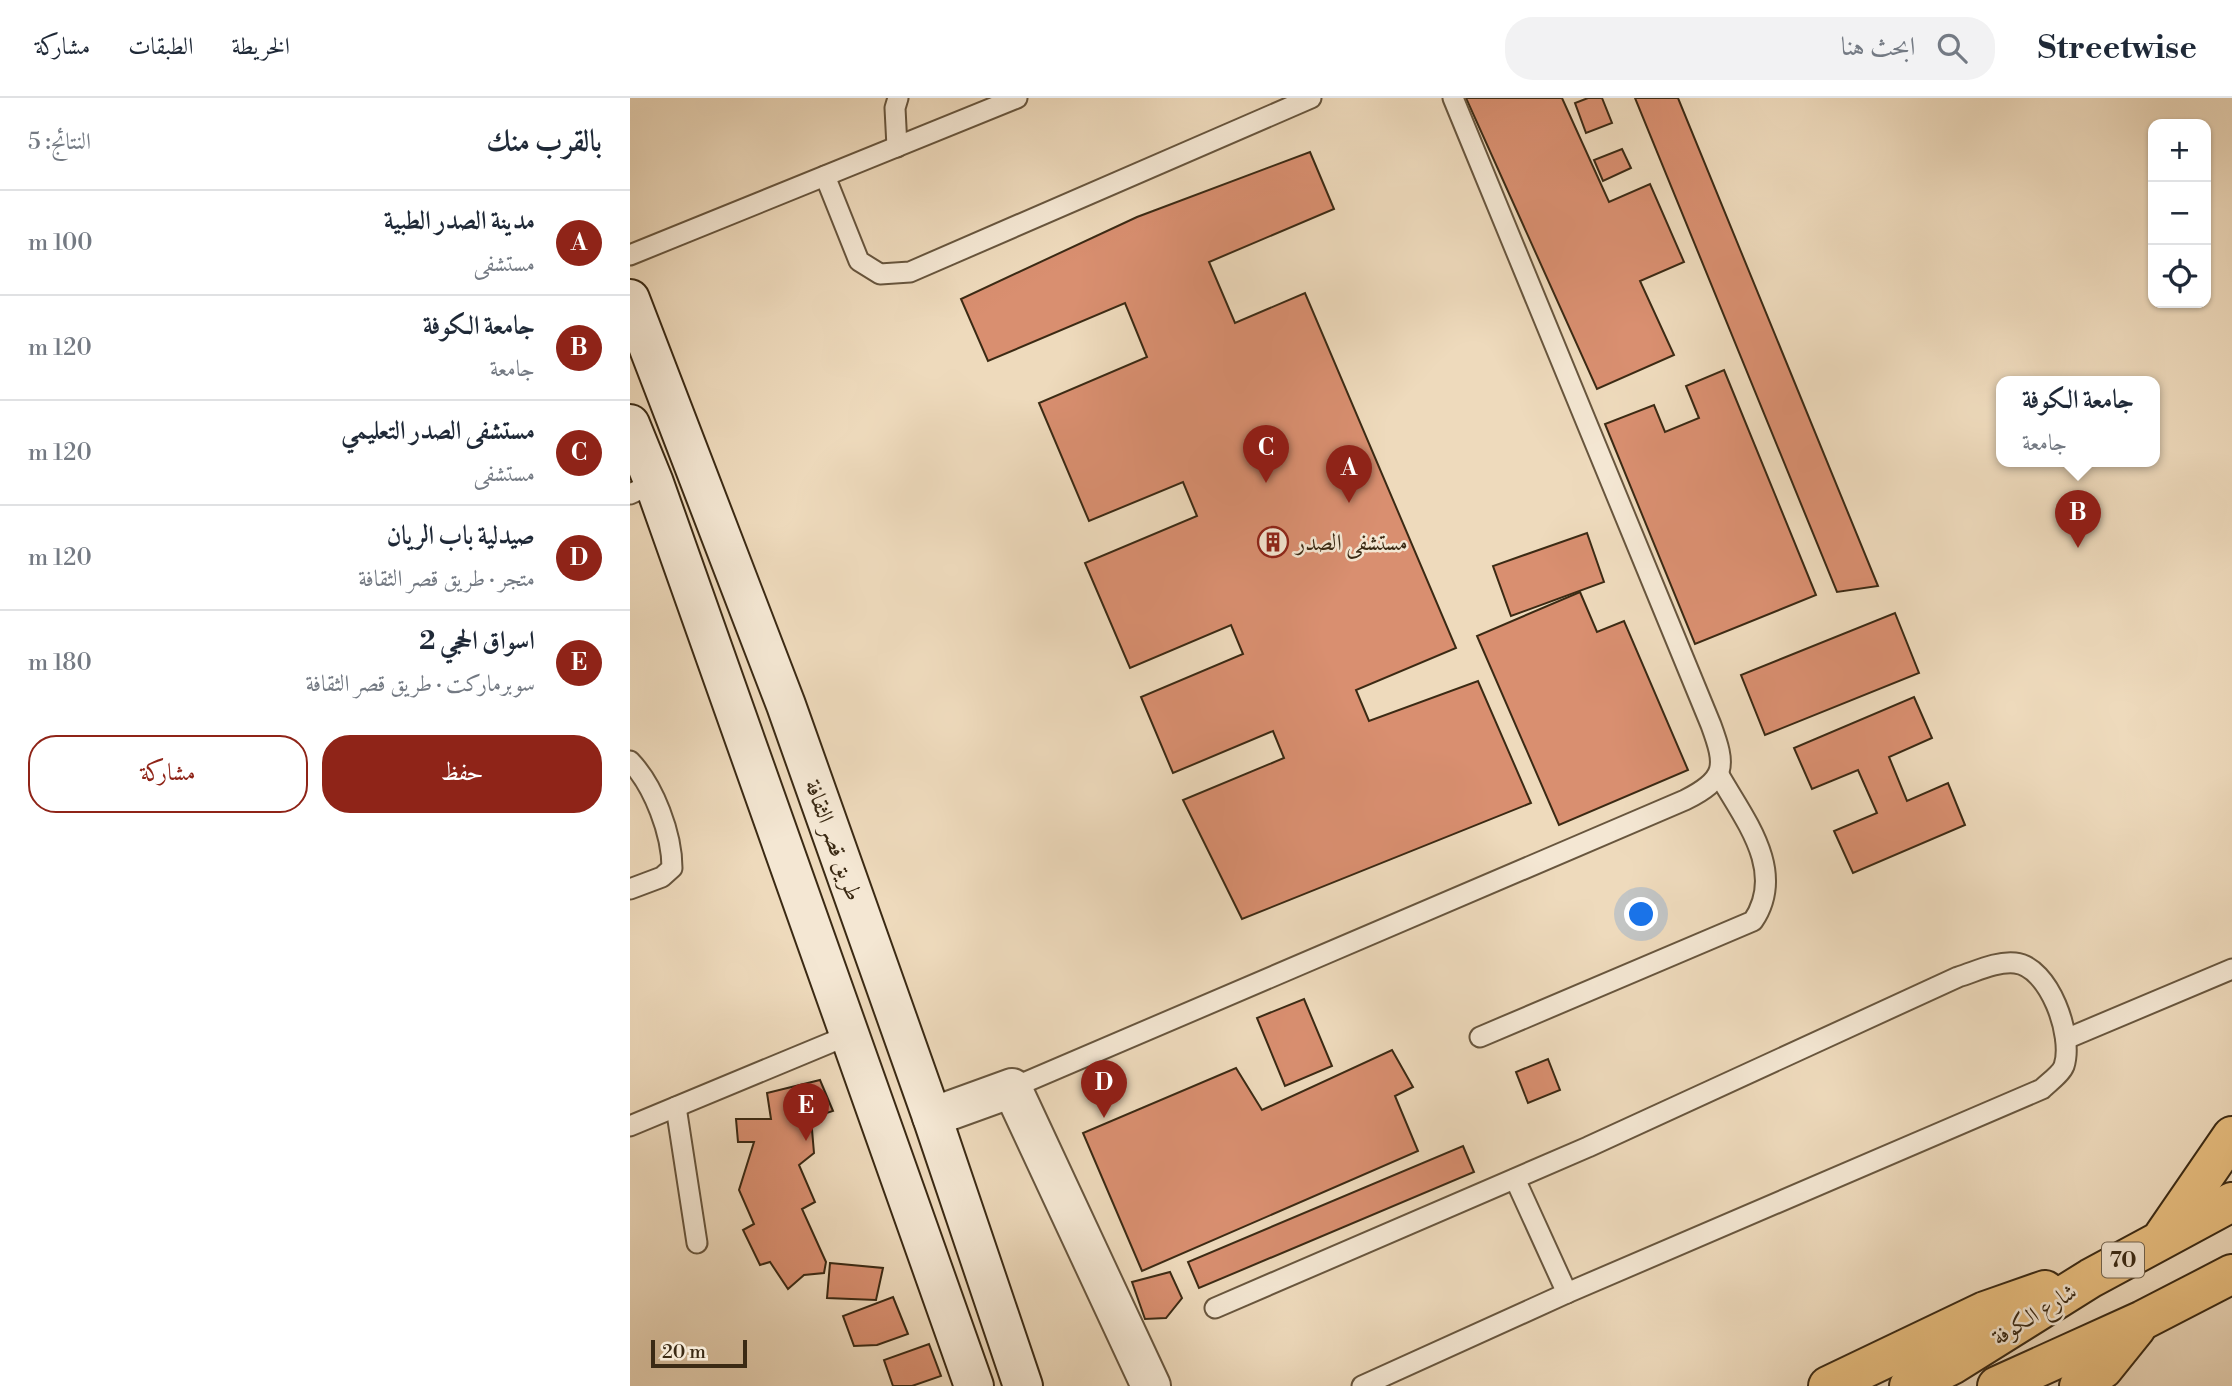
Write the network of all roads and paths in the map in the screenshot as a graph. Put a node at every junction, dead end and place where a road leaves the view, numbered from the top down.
1 (898, 98) edge
2 (1017, 98) edge
3 (1311, 98) edge
4 (1453, 98) edge
5 (897, 147) junction
6 (825, 176) junction
7 (630, 255) edge
8 (630, 299) edge
9 (630, 424) edge
10 (642, 489) edge
11 (786, 705) junction
12 (738, 722) junction
13 (630, 761) edge
14 (1719, 775) junction
15 (630, 889) edge
16 (2232, 969) edge
17 (849, 1035) junction
18 (1480, 1037) dead end
19 (2066, 1039) junction
20 (1012, 1088) junction
21 (676, 1107) junction
22 (932, 1117) junction
23 (630, 1126) edge
24 (2232, 1136) edge
25 (1515, 1179) junction
26 (2232, 1202) edge
27 (2162, 1238) junction
28 (697, 1243) dead end
29 (2232, 1274) edge
30 (2091, 1278) junction
31 (1566, 1293) junction
32 (1215, 1308) dead end
33 (2070, 1372) edge
34 (974, 1386) edge
35 (1023, 1386) edge
36 (1151, 1386) edge
37 (1362, 1386) edge
38 (1828, 1386) edge
39 (1909, 1386) edge
40 (1997, 1386) edge

1 - 5 lane
2 - 5 lane
3 - 6 lane
4 - 14 lane
5 - 6 lane
6 - 7 lane
8 - 11 street, طريق قصر الثقافة
9 - 10 street
10 - 12 street
11 - 12 street
11 - 22 street, طريق قصر الثقافة
12 - 17 street
13 - 15 lane
14 - 18 lane
14 - 20 lane
16 - 19 lane
17 - 21 lane
17 - 34 street
19 - 25 lane
19 - 31 lane
20 - 22 street
20 - 36 street
21 - 23 lane
21 - 28 lane
22 - 35 street, طريق قصر الثقافة
24 - 27 highway
25 - 31 lane
25 - 32 lane
26 - 27 highway, شارع الكوفة / 70
27 - 30 highway, شارع الكوفة / 70
29 - 33 highway, شارع الكوفة
30 - 38 highway
30 - 39 highway, شارع الكوفة / 70
31 - 37 lane
33 - 40 highway, شارع الكوفة

